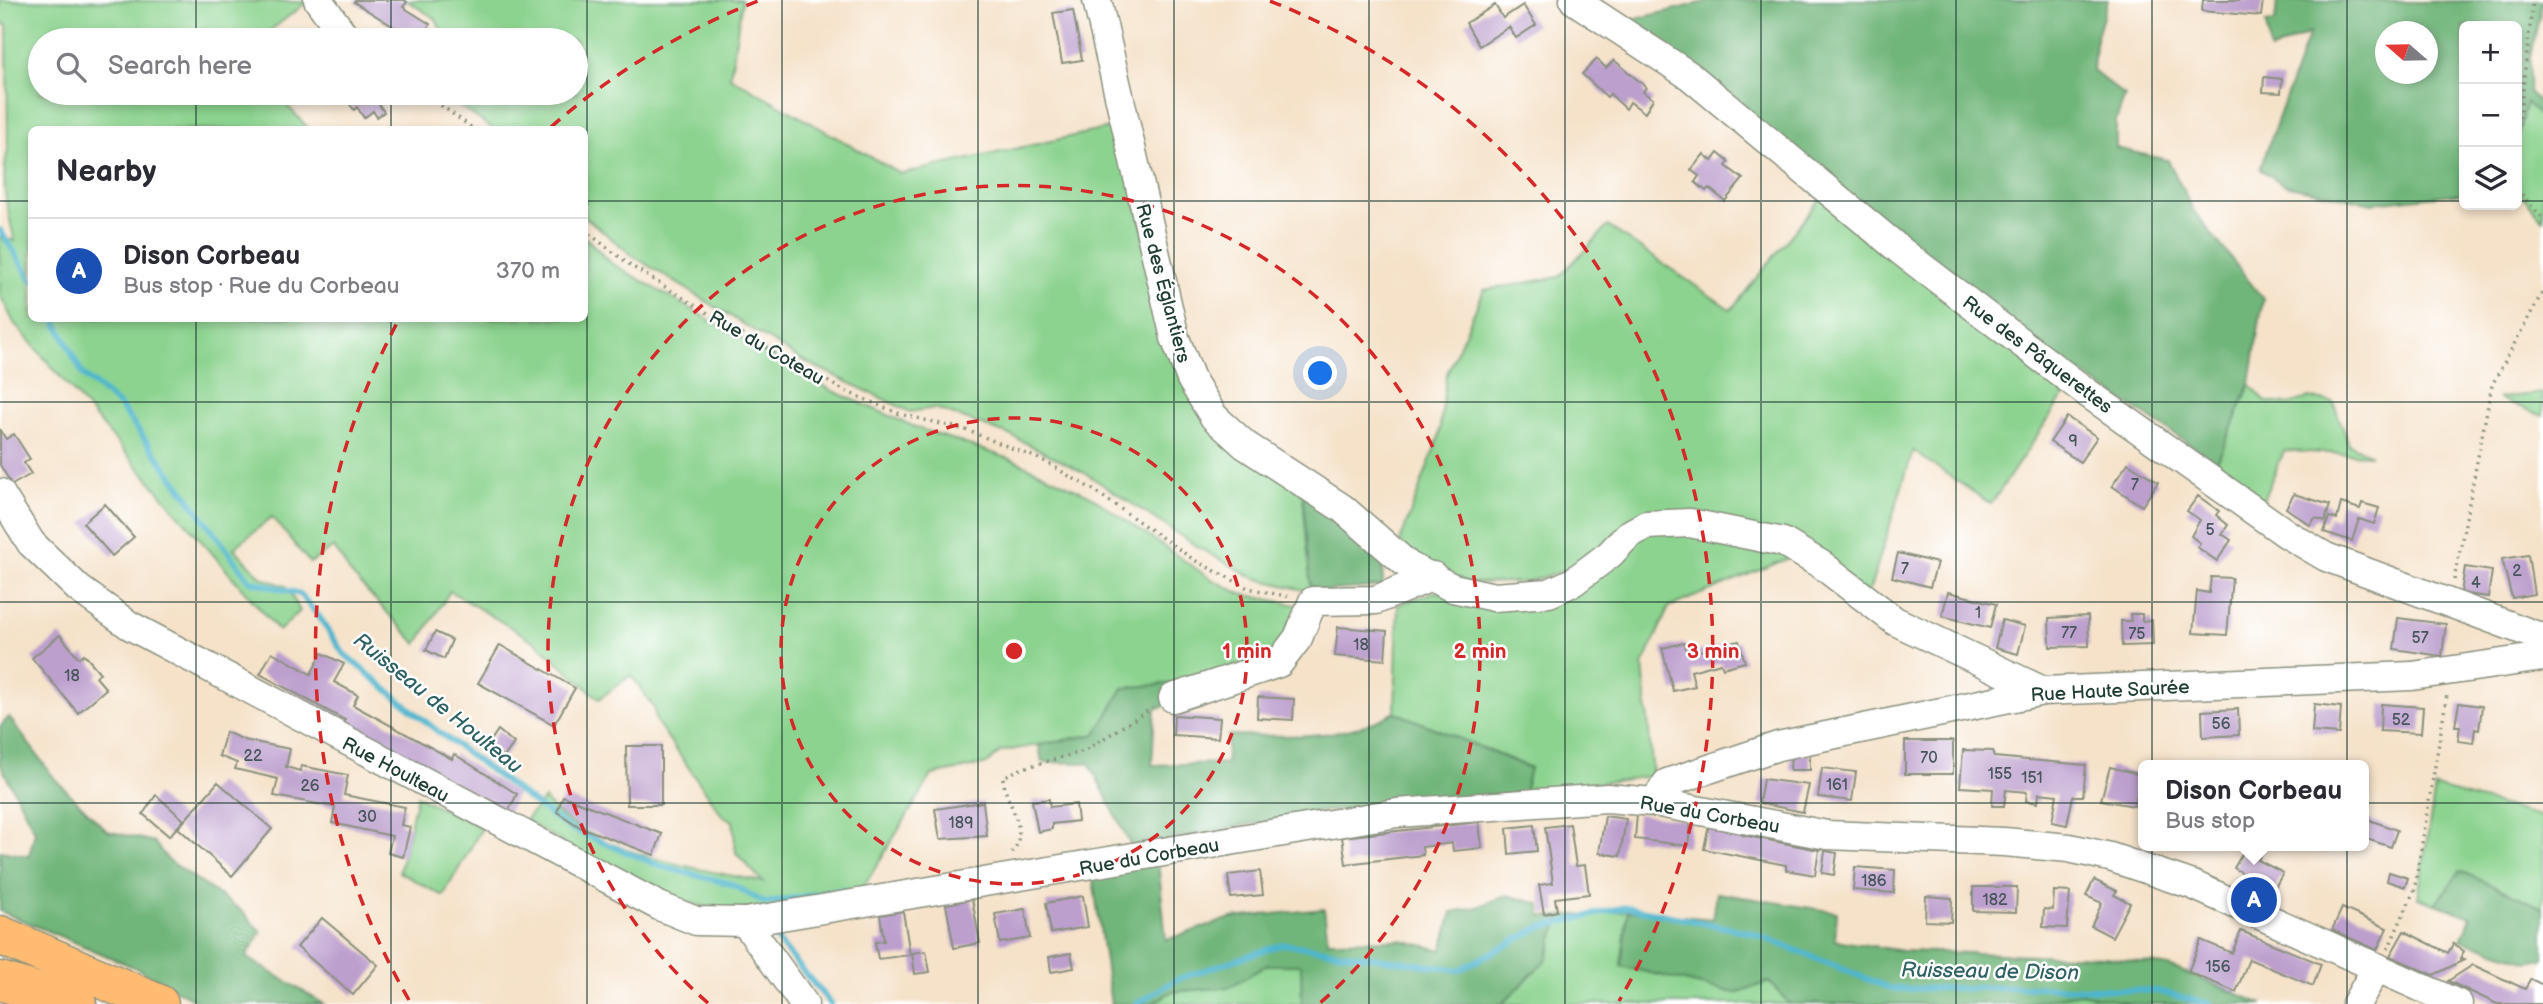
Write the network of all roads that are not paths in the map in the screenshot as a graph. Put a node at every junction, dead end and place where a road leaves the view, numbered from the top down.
1 (318, 0) edge
2 (1097, 0) edge
3 (1574, 0) edge
4 (339, 28) edge
5 (0, 493) edge
6 (1433, 576) junction
7 (2543, 639) edge
8 (2543, 657) edge
9 (2043, 691) junction
10 (1173, 698) road end
11 (1654, 802) junction
12 (937, 889) joint
13 (745, 922) junction
14 (0, 935) edge
15 (2377, 967) junction
16 (0, 981) edge
17 (78, 1004) edge
18 (159, 1004) edge
19 (804, 1004) edge
20 (2356, 1004) edge
21 (2459, 1004) edge

1 - 4 street
2 - 6 street, Rue des Églantiers
3 - 7 street, Rue des Pâquerettes
5 - 13 street, Rue Houlteau
6 - 9 street, Rue des Églantiers
6 - 10 street
8 - 9 street, Rue Haute Saurée
9 - 11 street, Rue Haute Saurée
11 - 12 street, Rue du Corbeau
11 - 15 street, Rue du Corbeau
12 - 13 street, Rue Houlteau
13 - 19 street
14 - 18 highway
15 - 20 street
15 - 21 street, Rue du Corbeau
16 - 17 highway

